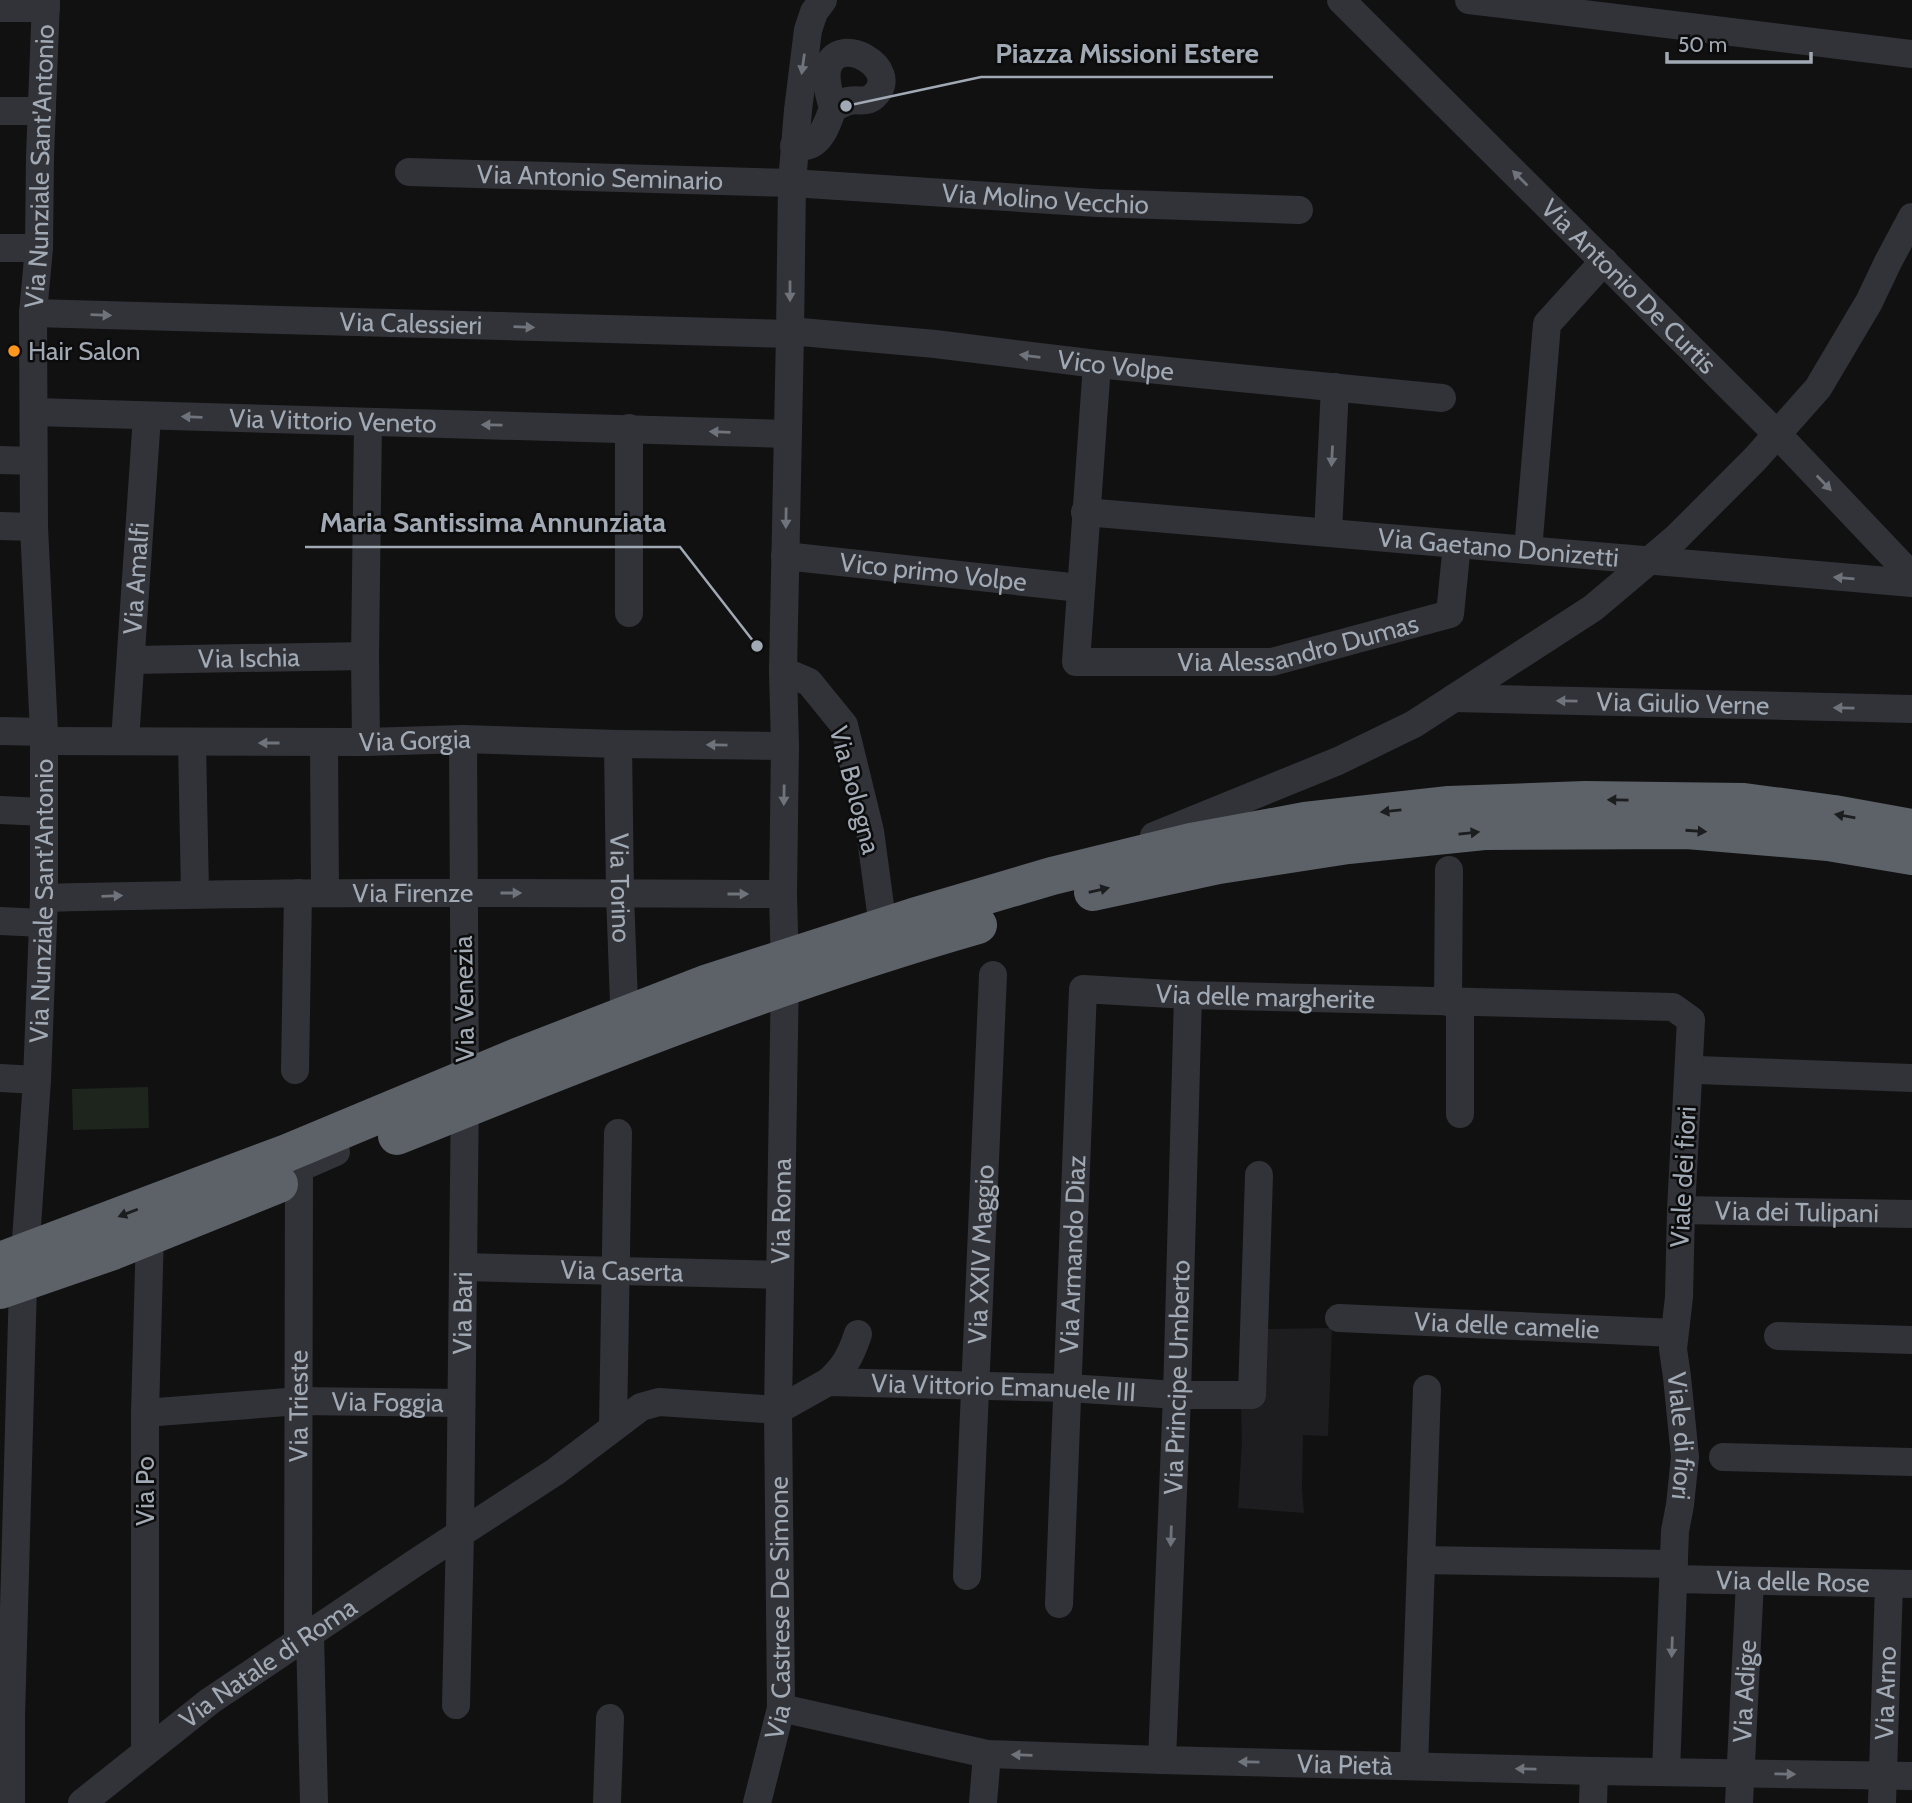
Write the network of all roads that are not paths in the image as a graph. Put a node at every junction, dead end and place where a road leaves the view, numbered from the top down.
1 (823, 0) edge
2 (1341, 0) edge
3 (1469, 0) edge
4 (46, 4) edge
5 (0, 8) edge
6 (1912, 54) edge
7 (833, 108) dead end
8 (0, 111) edge
9 (42, 111) junction
10 (794, 146) junction
11 (409, 172) dead end
12 (792, 183) junction
13 (1299, 210) dead end
14 (1912, 217) edge
15 (0, 248) edge
16 (39, 248) junction
17 (1604, 261) junction
18 (33, 313) junction
19 (790, 334) junction
20 (1097, 364) junction
21 (1335, 387) junction
22 (1442, 398) dead end
23 (35, 412) junction
24 (147, 416) junction
25 (368, 423) junction
26 (629, 428) junction
27 (788, 434) junction
28 (1777, 434) junction
29 (0, 460) edge
30 (33, 461) junction
31 (1085, 512) junction
32 (0, 526) edge
33 (34, 527) junction
34 (1328, 532) junction
35 (1457, 544) junction
36 (1528, 550) junction
37 (785, 556) junction
38 (1650, 561) junction
39 (1912, 576) edge
40 (1912, 583) edge
41 (1080, 587) junction
42 (629, 613) dead end
43 (365, 656) junction
44 (132, 660) junction
45 (783, 671) junction
46 (1454, 698) junction
47 (1912, 709) edge
48 (0, 731) edge
49 (44, 737) junction
50 (463, 739) junction
51 (125, 741) junction
52 (324, 742) junction
53 (366, 742) junction
54 (192, 743) junction
55 (618, 744) junction
56 (785, 746) junction
57 (0, 810) edge
58 (44, 812) junction
59 (1912, 828) edge
60 (1912, 856) edge
61 (1449, 870) dead end
62 (312, 893) junction
63 (463, 893) junction
64 (195, 894) junction
65 (620, 894) junction
66 (783, 894) junction
67 (43, 910) junction
68 (0, 921) edge
69 (884, 935) junction
70 (785, 971) junction
71 (993, 975) dead end
72 (1083, 989) joint
73 (1188, 995) junction
74 (1454, 1002) junction
75 (1691, 1020) joint
76 (625, 1030) junction
77 (295, 1070) dead end
78 (1697, 1070) dead end
79 (0, 1078) edge
80 (1912, 1078) edge
81 (37, 1080) junction
82 (464, 1091) junction
83 (1460, 1114) dead end
84 (618, 1133) dead end
85 (299, 1169) junction
86 (1259, 1175) dead end
87 (1681, 1210) junction
88 (1912, 1214) edge
89 (150, 1232) junction
90 (463, 1267) junction
91 (615, 1270) junction
92 (780, 1275) junction
93 (6, 1282) edge
94 (1339, 1318) dead end
95 (1674, 1333) junction
96 (858, 1334) dead end
97 (1778, 1336) dead end
98 (1912, 1340) edge
99 (828, 1382) junction
100 (975, 1385) junction
101 (1068, 1388) junction
102 (1427, 1389) dead end
103 (1177, 1395) junction
104 (299, 1401) junction
105 (461, 1403) junction
106 (778, 1410) junction
107 (145, 1413) junction
108 (613, 1427) junction
109 (1723, 1457) dead end
110 (1912, 1462) edge
111 (460, 1534) junction
112 (1421, 1560) junction
113 (1674, 1572) junction
114 (967, 1576) dead end
115 (1750, 1581) junction
116 (1900, 1584) edge
117 (7, 1592) edge
118 (1059, 1604) dead end
119 (304, 1638) junction
120 (456, 1705) dead end
121 (781, 1709) junction
122 (5, 1717) edge
123 (610, 1718) dead end
124 (145, 1751) junction
125 (987, 1754) junction
126 (1162, 1760) junction
127 (1414, 1766) junction
128 (1594, 1770) junction
129 (1667, 1772) junction
130 (1740, 1773) junction
131 (1883, 1775) junction
132 (1912, 1776) edge
133 (11, 1803) edge
134 (82, 1803) edge
135 (314, 1803) edge
136 (607, 1803) edge
137 (757, 1803) edge
138 (983, 1803) edge
139 (1593, 1803) edge
140 (1739, 1803) edge
141 (1882, 1803) edge

1 -> 10 street, Via Roma
17 -> 2 street, Via Antonio De Curtis
3 - 6 street
4 - 5 street
4 - 9 street, Via Nunziale Sant'Antonio
7 - 10 street
8 - 9 street
9 - 16 street, Via Nunziale Sant'Antonio
10 - 12 street, Via Roma
11 - 12 street, Via Antonio Seminario
12 - 13 street, Via Molino Vecchio
12 -> 19 street, Via Roma
14 - 28 street
15 - 16 street
16 - 18 street, Via Nunziale Sant'Antonio
17 - 28 street, Via Antonio De Curtis
17 - 36 street
18 -> 19 street, Via Calessieri
18 - 23 street, Via Nunziale Sant'Antonio
20 -> 19 street, Vico Volpe
19 - 27 street, Via Roma
20 - 21 street, Vico Volpe
20 - 31 street
21 - 22 street, Vico Volpe
21 -> 34 street
23 - 24 street, Via Vittorio Veneto
23 - 30 street, Via Nunziale Sant'Antonio
25 -> 24 street, Via Vittorio Veneto
24 - 44 street, Via Amalfi
26 -> 25 street, Via Vittorio Veneto
25 - 43 street
27 -> 26 street, Via Vittorio Veneto
26 - 42 street
27 -> 37 street, Via Roma
28 - 38 street
28 -> 39 street, Via Antonio De Curtis
29 - 30 street
30 - 33 street, Via Nunziale Sant'Antonio
31 - 34 street, Via Gaetano Donizetti
31 - 41 street
32 - 33 street
33 - 49 street, Via Nunziale Sant'Antonio
34 - 35 street, Via Gaetano Donizetti
35 - 36 street, Via Gaetano Donizetti
35 - 41 street, Via Alessandro Dumas
36 - 38 street, Via Gaetano Donizetti
37 - 41 street, Vico primo Volpe
37 - 45 street, Via Roma
40 -> 38 street, Via Gaetano Donizetti
38 - 46 street
43 - 44 street, Via Ischia
43 - 53 street
44 - 51 street, Via Amalfi
45 - 56 street, Via Roma
45 - 69 street, Via Bologna
47 -> 46 street, Via Giulio Verne
46 - 69 street
48 - 49 street, Via Gorgia
49 - 51 street, Via Gorgia
49 - 58 street, Via Nunziale Sant'Antonio
50 - 53 street, Via Gorgia
50 - 55 street, Via Gorgia
50 - 63 street, Via Venezia
51 - 54 street, Via Gorgia
52 - 53 street, Via Gorgia
52 -> 54 street, Via Gorgia
52 - 62 street
54 - 64 street
56 -> 55 street, Via Gorgia
55 - 65 street, Via Torino
56 -> 66 street, Via Roma
57 - 58 street
58 - 67 street, Via Nunziale Sant'Antonio
59 -> 93 highway, bridge
93 -> 60 highway, bridge
61 - 74 street
62 - 63 street, Via Firenze
62 - 64 street, Via Firenze
62 - 77 street
63 -> 65 street, Via Firenze
63 - 82 street, Via Venezia
67 -> 64 street, Via Firenze
65 -> 66 street, Via Firenze
65 - 76 street, Via Torino
66 - 70 street, Via Roma
67 - 68 street, Via Firenze
67 - 81 street, Via Nunziale Sant'Antonio
69 - 70 street
70 - 76 street
70 - 92 street, Via Roma
71 - 100 street, Via XXIV Maggio
72 - 73 street, Via delle margherite
72 - 101 street, Via Armando Diaz
73 - 74 street, Via delle margherite
73 - 103 street, Via Principe Umberto
74 - 75 street, Via delle margherite
74 - 83 street
75 - 87 street, Viale dei fiori
76 - 82 street
78 - 80 street
79 - 81 street
81 - 93 street, Via Nunziale Sant'Antonio
82 - 85 street
82 - 90 street, Via Bari
84 - 91 street
85 - 89 street
85 - 104 street, Via Trieste
86 - 103 street, Via Vittorio Emanuele III
87 - 88 street, Via dei Tulipani
87 - 95 street, Viale dei fiori
89 - 93 street
89 - 107 street, Via Po
90 - 91 street, Via Caserta
90 - 105 street, Via Bari
91 - 92 street, Via Caserta
91 - 108 street
92 - 106 street, Via Roma
93 - 117 street, Via Nunziale Sant'Antonio
94 - 95 street, Via delle camelie
95 - 113 street, Viale di fiori
96 - 99 street, Via Vittorio Emanuele III
97 - 98 street
99 - 100 street, Via Vittorio Emanuele III
99 - 106 street, Via Vittorio Emanuele III
100 - 101 street, Via Vittorio Emanuele III
100 - 114 street, Via XXIV Maggio
101 - 103 street, Via Vittorio Emanuele III
101 - 118 street, Via Armando Diaz
102 - 112 street
103 -> 126 street, Via Principe Umberto
104 - 105 street, Via Foggia
104 - 107 street, Via Foggia
104 - 119 street, Via Trieste
105 - 111 street, Via Bari
106 - 108 street, Via Natale di Roma
106 - 121 street, Via Castrese De Simone
107 - 124 street, Via Po
108 - 111 street, Via Natale di Roma
109 - 110 street
111 - 119 street, Via Natale di Roma
111 - 120 street
112 - 113 street, Via delle Rose
112 - 127 street
113 - 115 street, Via delle Rose
113 -> 129 street
115 - 116 street, Via delle Rose
115 - 130 street, Via Adige
116 - 131 street, Via Arno
117 - 122 street, Via Nunziale Sant'Antonio
119 - 124 street, Via Natale di Roma
119 - 135 street, Via Trieste
121 - 125 street, Via Pietà
121 - 137 street, Via Castrese De Simone
122 - 133 street, Via Nunziale Sant'Antonio
123 - 136 street
124 - 134 street, Via Natale di Roma
126 -> 125 street, Via Pietà
125 - 138 street
127 -> 126 street, Via Pietà
128 -> 127 street, Via Pietà
128 - 129 street, Via Pietà
128 - 139 street
129 - 130 street, Via Pietà
130 -> 131 street, Via Pietà
130 - 140 street, Via Adige
131 - 132 street, Via Pietà
131 - 141 street, Via Arno

